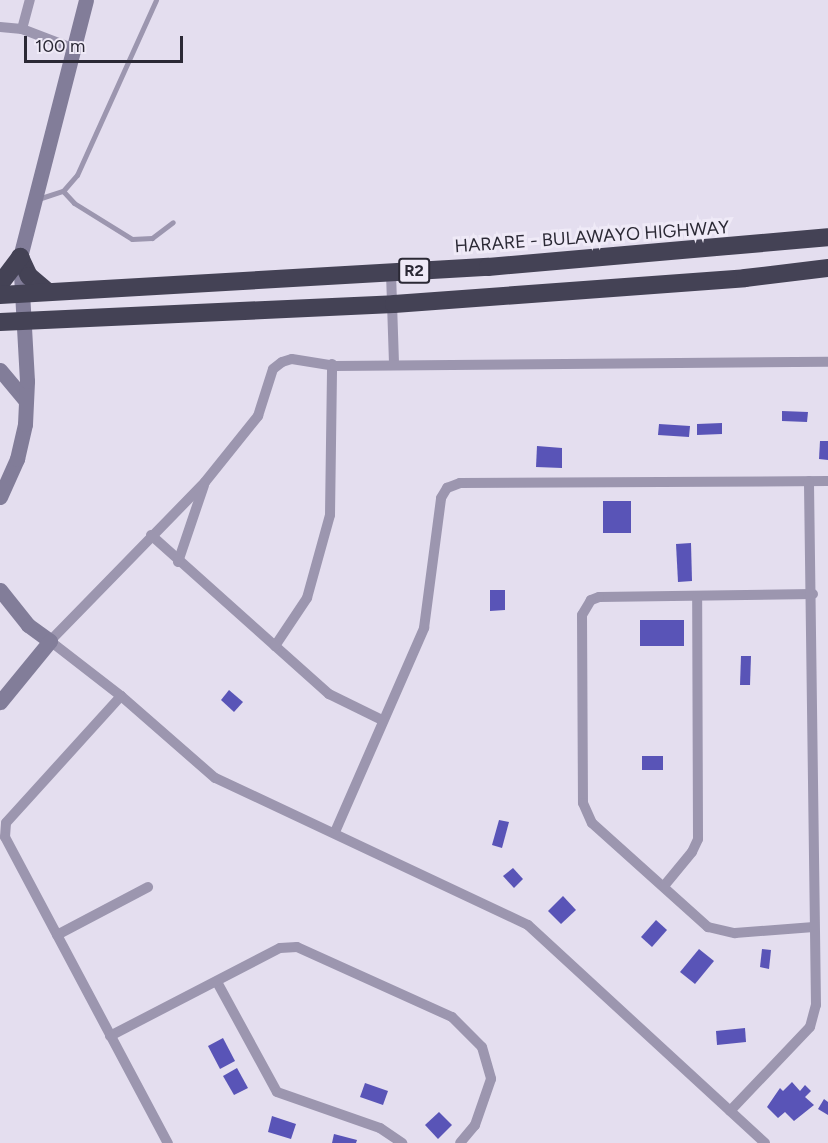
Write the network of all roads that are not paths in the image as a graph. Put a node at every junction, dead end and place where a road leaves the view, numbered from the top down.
1 (30, 0) edge
2 (86, 0) edge
3 (156, 0) edge
4 (0, 27) edge
5 (22, 29) junction
6 (72, 48) junction
7 (63, 191) junction
8 (34, 200) junction
9 (172, 222) dead end
10 (828, 237) edge
11 (20, 257) junction
12 (828, 268) edge
13 (392, 273) junction
14 (0, 284) edge
15 (48, 292) junction
16 (20, 294) junction
17 (0, 295) edge
18 (394, 304) junction
19 (22, 320) junction
20 (0, 322) edge
21 (828, 362) edge
22 (394, 363) junction
23 (332, 364) junction
24 (0, 370) edge
25 (25, 399) junction
26 (809, 481) junction
27 (828, 481) edge
28 (205, 482) junction
29 (0, 497) edge
30 (151, 535) junction
31 (178, 562) junction
32 (0, 590) edge
33 (813, 594) junction
34 (697, 597) junction
35 (50, 641) junction
36 (275, 646) junction
37 (121, 696) junction
38 (0, 702) edge
39 (382, 720) junction
40 (335, 832) junction
41 (664, 886) junction
42 (148, 887) dead end
43 (813, 927) junction
44 (57, 935) junction
45 (217, 982) junction
46 (110, 1036) junction
47 (730, 1111) junction
48 (168, 1143) edge
49 (402, 1143) edge
50 (460, 1143) edge
51 (765, 1143) edge

1 - 5 street
2 - 6 street
3 - 7 lane
4 - 5 street
5 - 6 street
6 - 8 street
7 - 8 lane
7 - 9 lane
8 - 11 street
10 - 13 highway, HARARE - BULAWAYO HIGHWAY / R2
11 - 14 highway
11 - 15 highway
11 - 16 street
12 - 18 highway, R2
13 - 15 highway, HARARE - BULAWAYO HIGHWAY / R2
13 - 18 street
15 - 16 highway, HARARE - BULAWAYO HIGHWAY / R2
16 - 17 highway, HARARE - BULAWAYO HIGHWAY / R2
16 - 19 street
18 - 19 highway, R2
18 - 22 street
19 - 20 highway, R2
19 - 25 street
21 - 22 street
22 - 23 street
23 - 28 street
23 - 36 street
24 - 25 street
25 - 29 street
26 - 27 street
26 - 33 street
26 - 39 street
28 - 30 street
28 - 31 street
30 - 31 street
30 - 35 street
31 - 36 street
32 - 35 street
33 - 34 street
33 - 43 street
34 - 41 street
34 - 41 street
35 - 37 street
35 - 38 street
36 - 39 street
37 - 40 street
37 - 44 street
39 - 40 street
40 - 47 street
41 - 43 street
42 - 44 street
43 - 47 street
44 - 46 street
45 - 46 street
45 - 49 street
45 - 50 street
46 - 48 street
47 - 51 street

